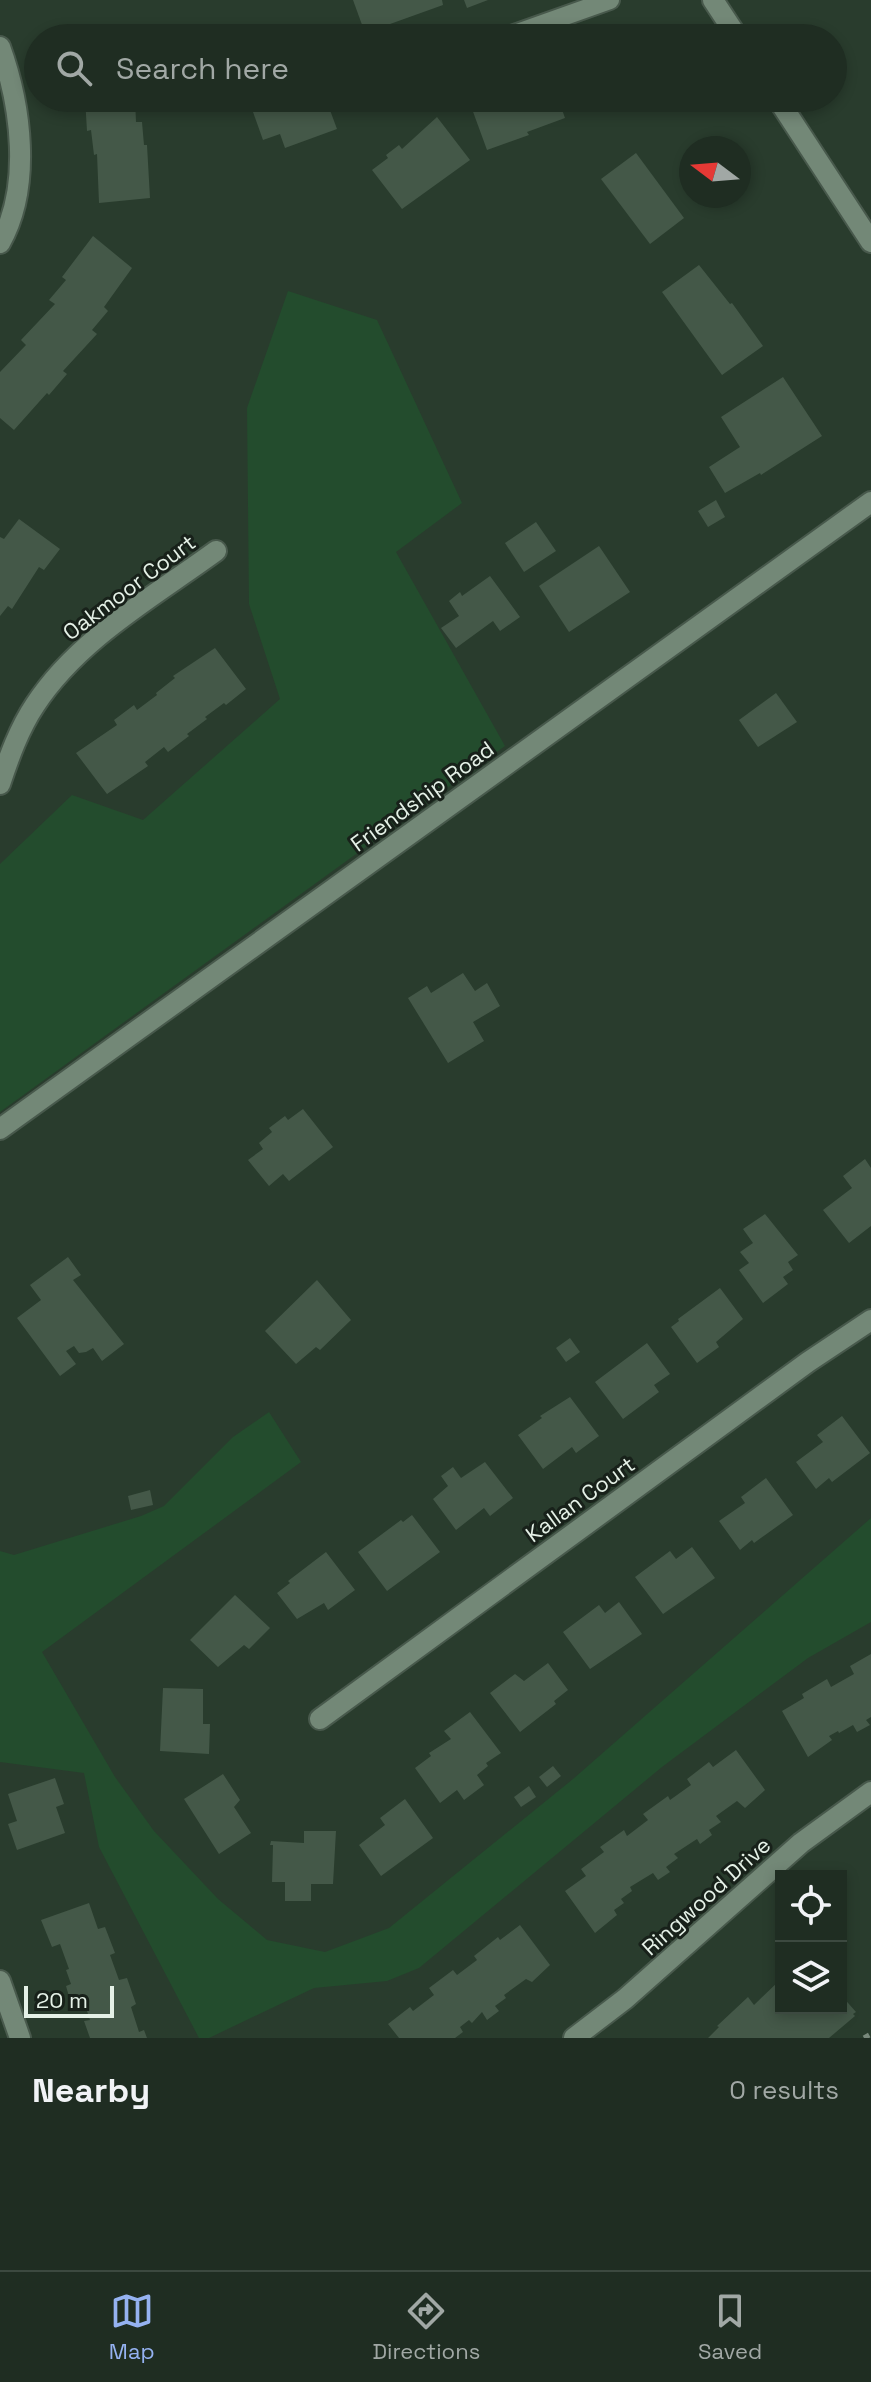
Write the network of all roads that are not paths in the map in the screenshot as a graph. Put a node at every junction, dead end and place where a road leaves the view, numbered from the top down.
1 (610, 0) edge
2 (713, 0) edge
3 (542, 24) edge
4 (729, 24) edge
5 (0, 47) edge
6 (786, 112) edge
7 (871, 242) edge
8 (0, 243) edge
9 (871, 502) edge
10 (216, 551) dead end
11 (0, 784) edge
12 (0, 1129) edge
13 (871, 1320) edge
14 (320, 1719) dead end
15 (871, 1792) edge
16 (0, 1981) edge
17 (20, 2038) edge
18 (574, 2038) edge

1 - 3 lane
2 - 4 street
5 - 8 street
6 - 7 street
9 - 12 street, Friendship Road
10 - 11 street, Oakmoor Court
13 - 14 street, Kallan Court
15 - 18 street, Ringwood Drive
16 - 17 street

